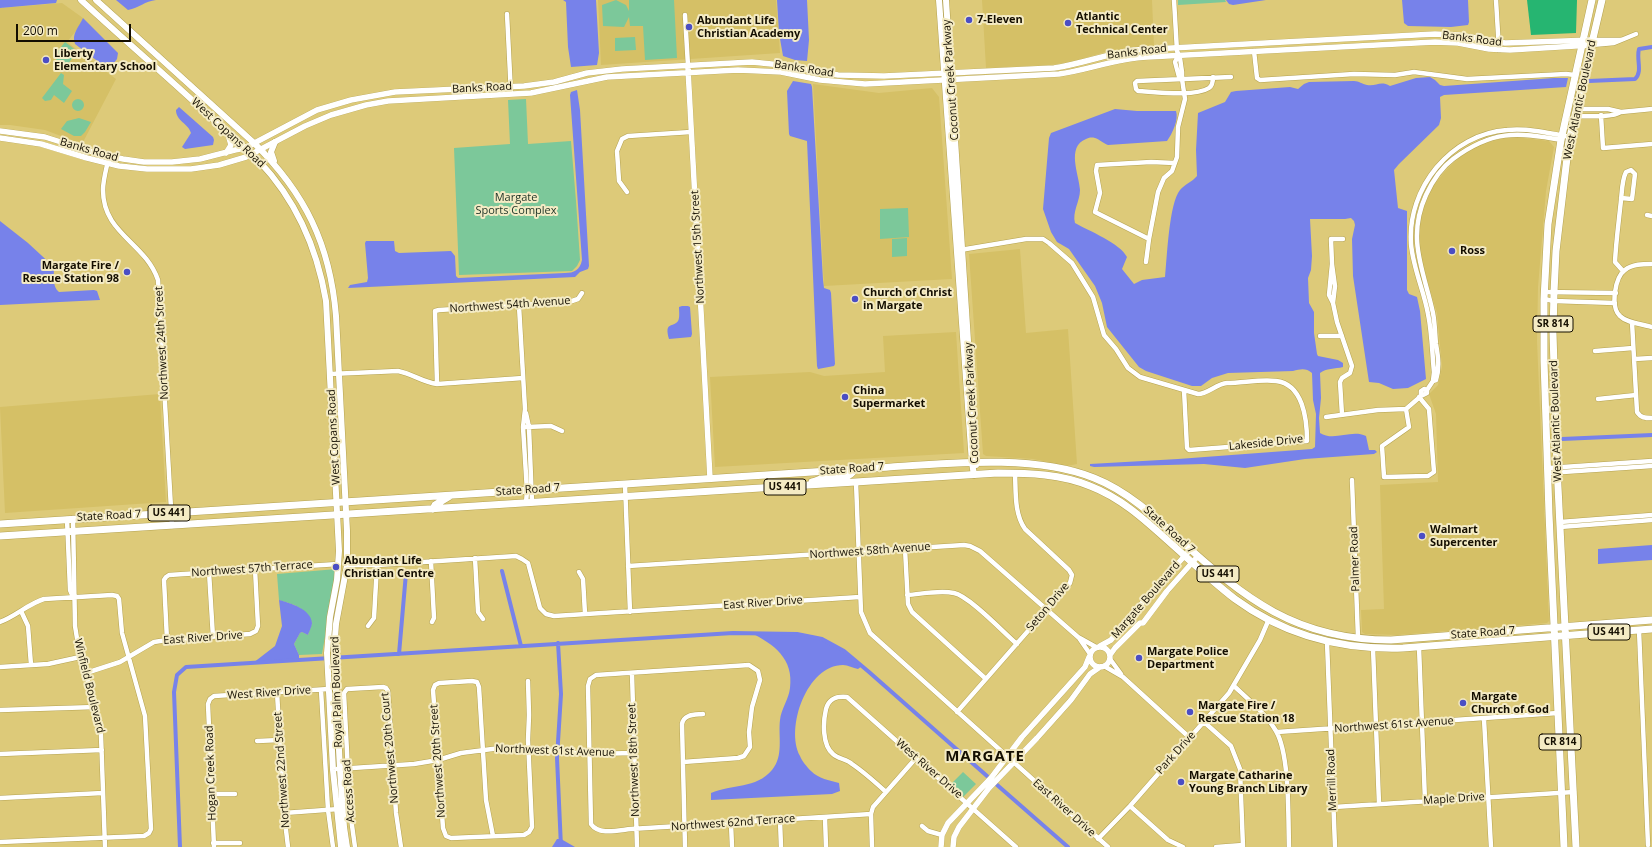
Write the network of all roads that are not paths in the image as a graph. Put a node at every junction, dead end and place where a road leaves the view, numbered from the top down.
1 (81, 0) edge
2 (96, 0) edge
3 (939, 0) edge
4 (946, 0) edge
5 (1174, 0) edge
6 (1496, 0) edge
7 (1592, 0) edge
8 (1602, 0) edge
9 (507, 14) dead end
10 (685, 15) dead end
11 (1636, 34) dead end
12 (1453, 35) junction
13 (1592, 42) junction
14 (1414, 43) junction
15 (1499, 43) junction
16 (1582, 43) junction
17 (1498, 50) junction
18 (1254, 51) junction
19 (1177, 52) junction
20 (688, 66) junction
21 (688, 73) junction
22 (1575, 75) junction
23 (948, 77) junction
24 (1213, 77) junction
25 (1231, 77) dead end
26 (1182, 79) junction
27 (511, 87) junction
28 (1184, 92) junction
29 (511, 94) junction
30 (1652, 109) edge
31 (1621, 112) junction
32 (1576, 113) junction
33 (1601, 115) junction
34 (0, 131) edge
35 (227, 131) junction
36 (691, 132) junction
37 (0, 138) edge
38 (1561, 138) junction
39 (1570, 139) junction
40 (275, 142) junction
41 (254, 143) junction
42 (1652, 144) edge
43 (245, 148) junction
44 (260, 149) junction
45 (226, 153) junction
46 (252, 154) junction
47 (109, 156) junction
48 (1175, 163) junction
49 (108, 164) junction
50 (275, 165) junction
51 (627, 192) dead end
52 (1621, 198) junction
53 (1149, 239) junction
54 (1343, 239) dead end
55 (959, 250) junction
56 (1146, 262) dead end
57 (1652, 264) edge
58 (1623, 271) junction
59 (1554, 292) junction
60 (582, 293) dead end
61 (1616, 293) junction
62 (1544, 296) junction
63 (1554, 300) junction
64 (1615, 302) junction
65 (519, 306) junction
66 (1632, 322) junction
67 (1652, 327) edge
68 (1320, 336) dead end
69 (1342, 336) junction
70 (962, 340) junction
71 (969, 345) junction
72 (1633, 348) junction
73 (1595, 351) dead end
74 (1652, 358) edge
75 (1634, 359) junction
76 (330, 374) junction
77 (340, 374) junction
78 (523, 378) junction
79 (1545, 382) junction
80 (437, 384) junction
81 (1184, 390) junction
82 (1636, 396) junction
83 (1420, 397) junction
84 (1555, 397) junction
85 (1598, 398) dead end
86 (1406, 408) junction
87 (525, 409) junction
88 (1342, 415) junction
89 (1326, 417) dead end
90 (1652, 418) edge
91 (523, 427) junction
92 (529, 427) junction
93 (562, 430) dead end
94 (1652, 461) edge
95 (974, 463) junction
96 (1634, 465) junction
97 (1575, 466) junction
98 (1652, 466) edge
99 (875, 468) junction
100 (855, 469) junction
101 (1548, 470) junction
102 (1557, 470) junction
103 (1579, 471) junction
104 (1015, 473) junction
105 (974, 475) junction
106 (735, 477) junction
107 (710, 478) junction
108 (1352, 480) dead end
109 (856, 482) junction
110 (625, 484) junction
111 (802, 486) junction
112 (529, 491) junction
113 (722, 491) junction
114 (694, 492) junction
115 (452, 495) junction
116 (625, 497) junction
117 (1113, 497) junction
118 (1130, 497) junction
119 (337, 502) junction
120 (346, 502) junction
121 (529, 503) junction
122 (433, 509) junction
123 (171, 512) junction
124 (346, 514) junction
125 (338, 515) junction
126 (1651, 518) edge
127 (70, 519) junction
128 (0, 524) edge
129 (1560, 524) junction
130 (172, 526) junction
131 (71, 532) junction
132 (0, 536) edge
133 (905, 549) junction
134 (1190, 550) junction
135 (859, 552) junction
136 (1185, 556) junction
137 (1198, 556) junction
138 (475, 558) junction
139 (431, 562) junction
140 (1192, 563) junction
141 (338, 564) junction
142 (348, 565) junction
143 (377, 565) junction
144 (628, 566) junction
145 (255, 569) junction
146 (209, 572) junction
147 (579, 572) dead end
148 (1162, 581) junction
149 (1167, 591) junction
150 (907, 595) junction
151 (860, 597) junction
152 (73, 598) junction
153 (20, 611) junction
154 (1047, 611) junction
155 (630, 612) junction
156 (585, 614) junction
157 (483, 619) dead end
158 (1269, 619) junction
159 (1652, 620) edge
160 (1292, 621) junction
161 (0, 622) edge
162 (432, 622) dead end
163 (368, 626) dead end
164 (1565, 627) junction
165 (1555, 628) junction
166 (1652, 629) edge
167 (1638, 630) junction
168 (1555, 636) junction
169 (1566, 636) junction
170 (213, 637) junction
171 (1078, 637) junction
172 (1435, 637) junction
173 (1358, 638) junction
174 (1421, 638) junction
175 (167, 640) junction
176 (1327, 642) junction
177 (1017, 644) junction
178 (1341, 644) junction
179 (1098, 646) junction
180 (1420, 647) junction
181 (1373, 648) junction
182 (1403, 648) junction
183 (1089, 656) junction
184 (80, 657) junction
185 (1110, 657) junction
186 (129, 658) junction
187 (331, 664) junction
188 (31, 665) junction
189 (0, 666) edge
190 (1102, 666) junction
191 (86, 673) junction
192 (632, 673) junction
193 (1123, 677) junction
194 (986, 679) junction
195 (528, 681) dead end
196 (1234, 686) junction
197 (329, 689) junction
198 (347, 689) joint
199 (321, 690) junction
200 (277, 692) junction
201 (210, 699) joint
202 (96, 707) junction
203 (0, 710) edge
204 (957, 712) junction
205 (1558, 713) junction
206 (703, 714) dead end
207 (1484, 719) junction
208 (1204, 722) junction
209 (1422, 723) junction
210 (1376, 726) junction
211 (1330, 729) junction
212 (1277, 732) junction
213 (1190, 738) junction
214 (280, 740) junction
215 (257, 741) dead end
216 (528, 749) junction
217 (102, 750) junction
218 (483, 750) junction
219 (634, 752) junction
220 (0, 754) edge
221 (589, 754) junction
222 (1007, 757) junction
223 (916, 758) junction
224 (438, 760) junction
225 (683, 762) junction
226 (1013, 763) junction
227 (393, 766) junction
228 (348, 769) junction
229 (337, 770) junction
230 (886, 792) junction
231 (1574, 792) junction
232 (103, 793) junction
233 (1562, 793) junction
234 (212, 794) junction
235 (234, 794) dead end
236 (1489, 797) junction
237 (0, 798) edge
238 (1425, 801) junction
239 (966, 802) junction
240 (1379, 804) junction
241 (1130, 806) junction
242 (1334, 807) junction
243 (973, 808) junction
244 (339, 809) junction
245 (328, 810) junction
246 (284, 813) junction
247 (871, 814) junction
248 (826, 817) junction
249 (780, 820) junction
250 (731, 823) junction
251 (684, 826) junction
252 (922, 826) dead end
253 (637, 829) junction
254 (942, 835) junction
255 (493, 836) junction
256 (105, 838) junction
257 (1098, 839) junction
258 (0, 842) edge
259 (240, 843) dead end
260 (213, 845) edge
261 (1648, 845) dead end
262 (1243, 846) edge
263 (105, 847) edge
264 (288, 847) edge
265 (333, 847) edge
266 (341, 847) edge
267 (347, 847) edge
268 (355, 847) edge
269 (401, 847) edge
270 (637, 847) edge
271 (685, 847) edge
272 (732, 847) edge
273 (781, 847) edge
274 (826, 847) edge
275 (872, 847) edge
276 (941, 847) edge
277 (953, 847) edge
278 (1016, 847) edge
279 (1108, 847) edge
280 (1183, 847) edge
281 (1216, 847) edge
282 (1289, 847) edge
283 (1335, 847) edge
284 (1491, 847) edge
285 (1564, 847) edge
286 (1576, 847) edge

1 - 35 main road, West Copans Road
2 - 41 main road, West Copans Road
3 - 23 main road, Coconut Creek Parkway
4 - 23 main road, Coconut Creek Parkway
5 - 19 street
6 - 15 street
7 - 16 main road, West Atlantic Boulevard / SR 814
8 - 13 main road, West Atlantic Boulevard / SR 814
9 - 27 street
10 - 20 street, Northwest 15th Street
11 - 13 street, Banks Road
12 - 14 street
12 - 15 street, Banks Road
12 - 19 street, Banks Road
13 - 16 street, Banks Road
13 - 32 main road, West Atlantic Boulevard / SR 814
14 - 17 street, Banks Road
14 - 18 street, Banks Road
15 - 16 street, Banks Road
15 - 17 street
16 - 17 street, Banks Road
16 - 22 main road, West Atlantic Boulevard / SR 814
18 - 19 street, Banks Road
18 - 22 street
19 - 23 street, Banks Road
19 - 26 street, Banks Road
20 - 21 street, Northwest 15th Street
20 - 23 street, Banks Road
20 - 27 street, Banks Road
21 - 23 street, Banks Road
21 - 29 street, Banks Road
21 - 36 street, Northwest 15th Street
22 - 38 main road, West Atlantic Boulevard / SR 814
23 - 55 main road, Coconut Creek Parkway
24 - 25 street
24 - 26 street
24 - 28 street
26 - 28 street, Banks Road
26 - 28 street
27 - 29 street
27 - 41 street, Banks Road
28 - 48 street, Banks Road
29 - 40 street, Banks Road
30 - 31 street
31 - 32 street
31 - 33 street
32 - 33 street
32 - 39 main road, West Atlantic Boulevard / SR 814
33 - 42 street
34 - 47 street, Banks Road
35 - 43 main road, West Copans Road
35 - 45 street
36 - 51 street
36 - 107 street, Northwest 15th Street
37 - 49 street, Banks Road
38 - 39 street
38 - 62 main road, West Atlantic Boulevard / SR 814
38 - 83 street
39 - 59 main road, West Atlantic Boulevard / SR 814
40 - 44 street, Banks Road
40 - 50 main road
41 - 43 street, Banks Road
41 - 44 main road, West Copans Road
43 - 45 street, Banks Road
43 - 46 main road, West Copans Road
44 - 46 street, Banks Road
44 - 50 main road, West Copans Road
45 - 47 street, Banks Road
46 - 49 street, Banks Road
46 - 76 main road, West Copans Road
47 - 49 street, Northwest 24th Street
48 - 53 street
48 - 53 street
49 - 123 street, Northwest 24th Street
50 - 77 main road, West Copans Road
52 - 52 street
52 - 58 street
53 - 56 street
54 - 69 street
55 - 70 main road, Coconut Creek Parkway
55 - 71 main road, Coconut Creek Parkway
55 - 81 street, Lakeside Drive
57 - 58 street
58 - 61 street
59 - 61 street
59 - 62 street
59 - 63 main road, West Atlantic Boulevard / SR 814
60 - 65 street, Northwest 54th Avenue
61 - 64 street
62 - 63 street
62 - 79 main road, West Atlantic Boulevard / SR 814
63 - 64 street
63 - 84 main road, West Atlantic Boulevard / SR 814
64 - 66 street
65 - 78 street
65 - 80 street, Northwest 54th Avenue
66 - 67 street
66 - 72 street
68 - 69 street
69 - 88 street
70 - 71 main road
70 - 95 main road, Coconut Creek Parkway
71 - 95 main road, Coconut Creek Parkway
72 - 73 street
72 - 75 street
74 - 75 street
75 - 82 street
76 - 77 street
76 - 119 main road, West Copans Road
77 - 80 street
77 - 120 main road, West Copans Road
78 - 80 street
78 - 87 street
79 - 84 main road
79 - 101 main road, West Atlantic Boulevard / SR 814
81 - 81 street, Lakeside Drive
82 - 85 street
82 - 90 street
83 - 86 street
83 - 86 street
84 - 102 main road, West Atlantic Boulevard / SR 814
86 - 88 street
87 - 91 street
87 - 92 street
88 - 89 street
91 - 92 street
91 - 112 street
92 - 93 street
92 - 112 street
94 - 96 street
95 - 99 main road, State Road 7 / US 441
95 - 105 main road, Coconut Creek Parkway
95 - 118 main road, State Road 7 / US 441
96 - 97 street
96 - 98 street
96 - 103 street
97 - 102 street
97 - 103 street
99 - 100 main road, State Road 7 / US 441
99 - 109 main road
100 - 106 main road, State Road 7 / US 441
100 - 111 main road
101 - 102 street
101 - 165 main road, West Atlantic Boulevard / SR 814
102 - 103 street
102 - 129 main road, West Atlantic Boulevard / SR 814
104 - 105 main road, State Road 7 / US 441
104 - 117 main road, State Road 7 / US 441
104 - 154 street, Seton Drive
105 - 109 main road, State Road 7 / US 441
106 - 107 main road, State Road 7 / US 441
106 - 113 main road
107 - 110 main road, State Road 7 / US 441
107 - 114 main road
108 - 173 street, Palmer Road
109 - 111 main road, State Road 7 / US 441
109 - 135 street
110 - 112 main road, State Road 7 / US 441
110 - 116 street
111 - 113 main road, State Road 7 / US 441
112 - 115 main road, State Road 7 / US 441
112 - 121 street
113 - 114 main road, State Road 7 / US 441
114 - 116 main road, State Road 7 / US 441
115 - 120 main road, State Road 7 / US 441
115 - 122 main road
116 - 121 main road, State Road 7 / US 441
116 - 144 street
117 - 118 main road
117 - 136 main road, State Road 7 / US 441
118 - 134 main road, State Road 7 / US 441
119 - 120 main road, State Road 7 / US 441
119 - 123 main road, State Road 7 / US 441
119 - 125 main road, West Copans Road
120 - 124 main road, West Copans Road
121 - 122 main road, State Road 7 / US 441
122 - 124 main road, State Road 7 / US 441
123 - 127 main road, State Road 7 / US 441
123 - 130 street, Northwest 24th Street
124 - 125 main road, State Road 7 / US 441
124 - 142 main road, Royal Palm Boulevard
125 - 130 main road, State Road 7 / US 441
125 - 141 main road, Royal Palm Boulevard
126 - 129 street
127 - 128 main road, State Road 7 / US 441
127 - 131 street, Winfield Boulevard
129 - 164 main road, West Atlantic Boulevard / SR 814
130 - 131 main road, State Road 7 / US 441
131 - 132 main road, State Road 7 / US 441
131 - 152 street, Winfield Boulevard
133 - 135 street, Northwest 58th Avenue
133 - 150 street
133 - 154 street, Northwest 58th Avenue
134 - 136 street, Margate Boulevard
134 - 137 main road, State Road 7 / US 441
135 - 144 street, Northwest 58th Avenue
135 - 151 street
136 - 140 main road, State Road 7 / US 441
136 - 148 street, Margate Boulevard
137 - 140 street, Margate Boulevard
137 - 160 main road, State Road 7 / US 441
138 - 139 street, East River Drive
138 - 156 street, East River Drive
138 - 157 street
139 - 143 street, East River Drive
139 - 162 street
140 - 149 street, Margate Boulevard
140 - 158 main road, State Road 7 / US 441
141 - 145 street, Northwest 57th Terrace
141 - 187 main road, Royal Palm Boulevard
142 - 143 street, East River Drive
142 - 187 main road, Royal Palm Boulevard
143 - 163 street
144 - 155 street
145 - 146 street, Northwest 57th Terrace
145 - 170 street, East River Drive
146 - 170 street
146 - 175 street, Northwest 57th Terrace
147 - 156 street
148 - 149 street
148 - 179 street, Margate Boulevard
149 - 185 street, Margate Boulevard
150 - 177 street
150 - 194 street
151 - 155 street, East River Drive
151 - 204 street, East River Drive
152 - 153 street
152 - 184 street, Winfield Boulevard
152 - 186 street
153 - 161 street
153 - 188 street
154 - 171 street, Northwest 58th Avenue
154 - 177 street, Seton Drive
155 - 156 street, East River Drive
158 - 160 main road
158 - 176 main road, State Road 7 / US 441
158 - 196 street, Park Drive
159 - 164 main road, State Road 7 / US 441
160 - 173 main road, State Road 7 / US 441
164 - 165 main road, State Road 7 / US 441
164 - 169 main road, West Atlantic Boulevard / SR 814
165 - 168 main road, West Atlantic Boulevard / SR 814
165 - 172 main road, State Road 7 / US 441
166 - 167 main road, State Road 7 / US 441
167 - 169 main road, State Road 7 / US 441
167 - 261 street
168 - 169 main road, State Road 7 / US 441
168 - 180 main road, State Road 7 / US 441
168 - 205 main road, West Atlantic Boulevard / CR 814
169 - 231 main road, West Atlantic Boulevard / CR 814
170 - 175 street, East River Drive
171 - 179 street, Northwest 58th Avenue
171 - 183 street, Northwest 58th Avenue
172 - 174 main road, State Road 7 / US 441
172 - 180 main road
173 - 174 main road, State Road 7 / US 441
173 - 178 main road
174 - 182 main road
175 - 186 street, East River Drive
176 - 178 main road, State Road 7 / US 441
176 - 211 street, Merrill Road
177 - 194 street, Seton Drive
178 - 181 main road, State Road 7 / US 441
179 - 183 street
179 - 185 street
180 - 182 main road, State Road 7 / US 441
180 - 209 street
181 - 182 main road, State Road 7 / US 441
181 - 210 street
183 - 190 street
183 - 222 street
184 - 188 street
184 - 191 street, Winfield Boulevard
185 - 190 street
185 - 193 street
186 - 191 street, East River Drive
186 - 256 street
187 - 197 main road, Royal Palm Boulevard
187 - 229 main road, Royal Palm Boulevard
188 - 189 street
190 - 193 street
190 - 226 street
191 - 202 street, Winfield Boulevard
192 - 219 street, Northwest 18th Street
192 - 221 street
192 - 225 street
193 - 213 street
194 - 204 street, Seton Drive
195 - 216 street
196 - 208 street, Park Drive
196 - 212 street
197 - 199 street, West River Drive
197 - 229 main road, Royal Palm Boulevard
198 - 227 street, Northwest 20th Court
198 - 228 street, Access Road
199 - 200 street, West River Drive
199 - 245 street, Access Road
200 - 201 street, West River Drive
200 - 214 street, Northwest 22nd Street
201 - 234 street, Hogan Creek Road
202 - 203 street
202 - 217 street, Winfield Boulevard
204 - 222 street, East River Drive
205 - 207 street, Northwest 61st Avenue
205 - 233 main road, West Atlantic Boulevard / CR 814
206 - 225 street
207 - 209 street, Northwest 61st Avenue
207 - 236 street
208 - 213 street, Park Drive
208 - 262 street
209 - 210 street, Northwest 61st Avenue
209 - 238 street
210 - 211 street, Northwest 61st Avenue
210 - 240 street
211 - 212 street, Northwest 61st Avenue
211 - 242 street, Merrill Road
212 - 282 street
213 - 241 street, Park Drive
214 - 215 street
214 - 246 street, Northwest 22nd Street
216 - 218 street, Northwest 61st Avenue
216 - 221 street, Northwest 61st Avenue
216 - 255 street
217 - 220 street
217 - 232 street, Winfield Boulevard
218 - 224 street, Northwest 61st Avenue
218 - 224 street, Northwest 20th Street
218 - 255 street
219 - 221 street, Northwest 61st Avenue
219 - 253 street, Northwest 18th Street
221 - 253 street, Northwest 62nd Terrace
222 - 226 street, East River Drive
222 - 239 street
223 - 230 street
223 - 230 street, West River Drive
223 - 239 street, West River Drive
224 - 227 street, Northwest 61st Avenue
224 - 255 street, Northwest 20th Street
225 - 251 street
226 - 243 street
226 - 257 street, East River Drive
227 - 228 street, Northwest 61st Avenue
227 - 269 street, Northwest 20th Court
228 - 229 street, Northwest 61st Avenue
228 - 268 street, Access Road
229 - 244 main road, Royal Palm Boulevard
230 - 247 street
231 - 233 street, Maple Drive
231 - 286 main road, West Atlantic Boulevard / CR 814
232 - 237 street
232 - 256 street, Winfield Boulevard
233 - 236 street, Maple Drive
233 - 285 main road, West Atlantic Boulevard / CR 814
234 - 235 street
234 - 260 street, Hogan Creek Road
236 - 238 street, Maple Drive
236 - 284 street
238 - 240 street, Maple Drive
239 - 243 street, West River Drive
239 - 254 street
240 - 242 street, Maple Drive
241 - 257 street, Park Drive
241 - 280 street
242 - 283 street, Merrill Road
243 - 277 street
243 - 278 street, West River Drive
244 - 245 street
244 - 266 main road, Royal Palm Boulevard
244 - 267 main road, Royal Palm Boulevard
245 - 246 street
245 - 265 street, Access Road
246 - 264 street, Northwest 22nd Street
247 - 248 street, Northwest 62nd Terrace
247 - 275 street
248 - 249 street, Northwest 62nd Terrace
248 - 274 street
249 - 250 street, Northwest 62nd Terrace
249 - 273 street
250 - 251 street, Northwest 62nd Terrace
250 - 272 street
251 - 253 street, Northwest 62nd Terrace
251 - 271 street
252 - 254 street
253 - 270 street, Northwest 18th Street
254 - 276 street
256 - 258 street
256 - 263 street, Winfield Boulevard
257 - 279 street, East River Drive
259 - 260 street
262 - 281 street

